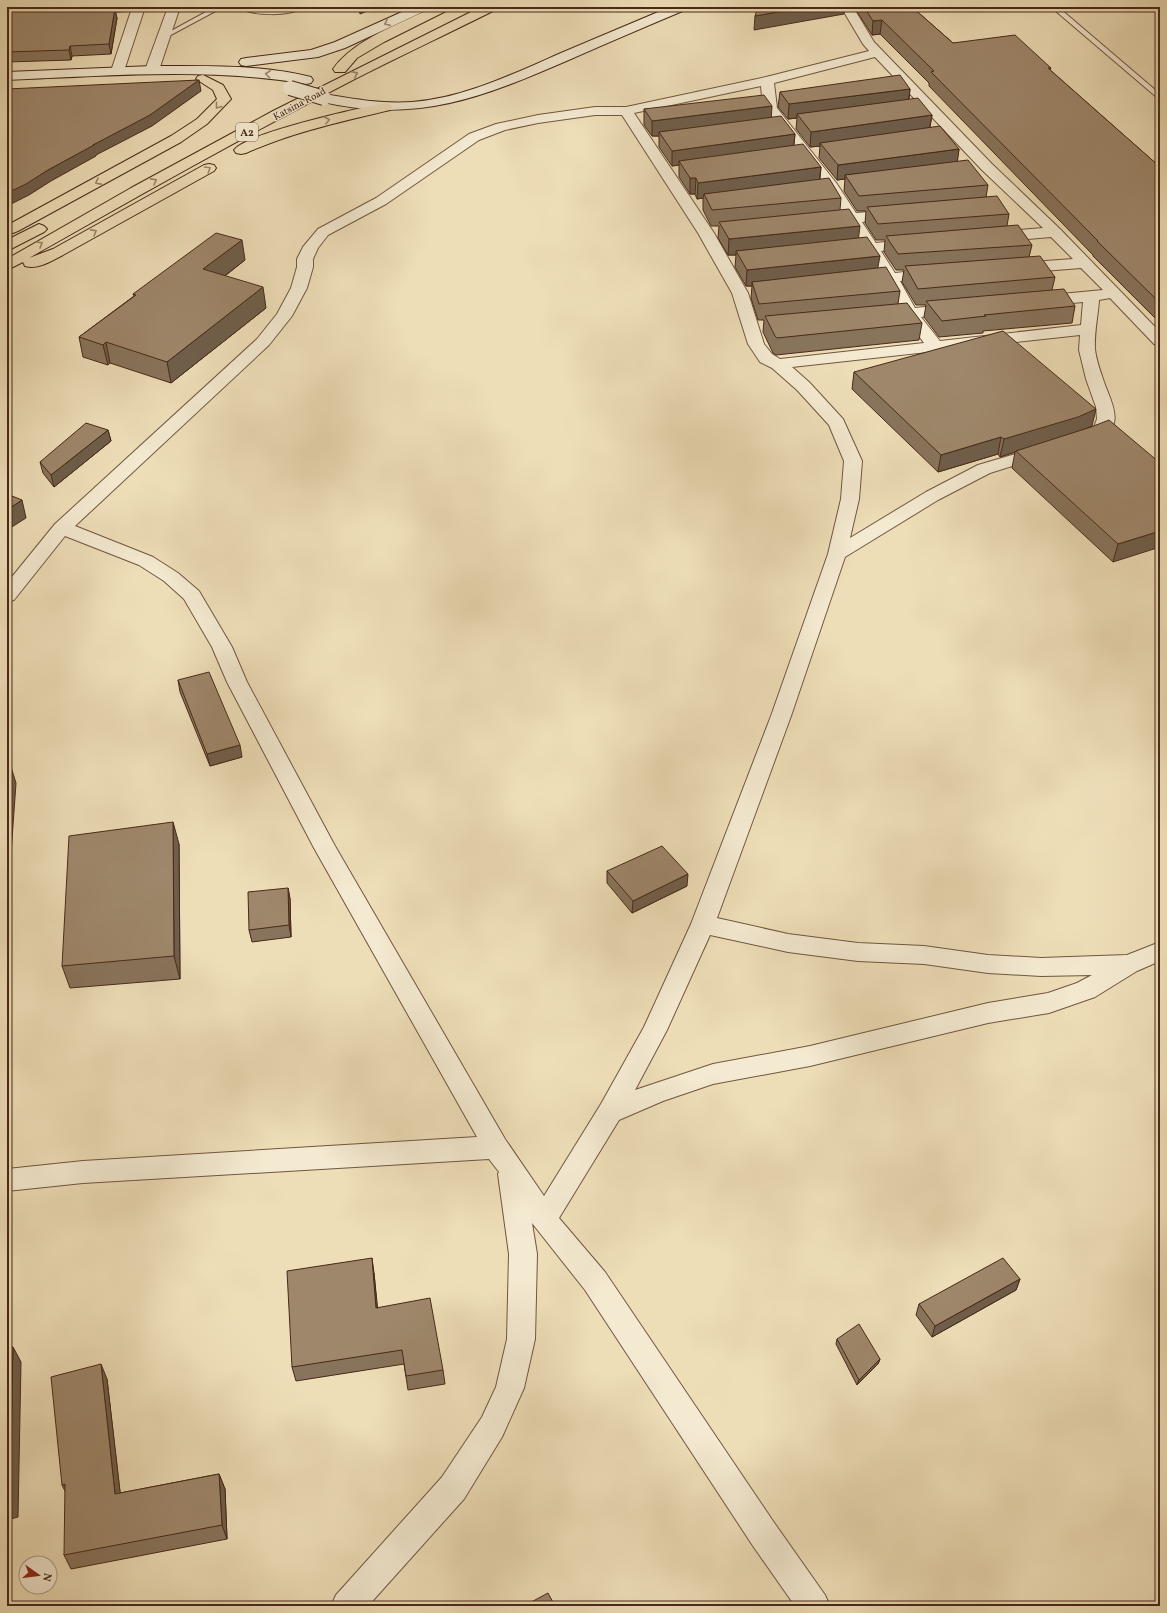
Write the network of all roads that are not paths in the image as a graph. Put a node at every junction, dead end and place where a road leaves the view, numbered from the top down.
1 (127, 7) edge
2 (139, 7) edge
3 (174, 7) edge
4 (220, 7) edge
5 (241, 7) edge
6 (300, 7) edge
7 (423, 7) edge
8 (444, 7) edge
9 (464, 7) edge
10 (491, 7) edge
11 (657, 7) edge
12 (681, 7) edge
13 (847, 7) edge
14 (1054, 7) edge
15 (74, 10) edge
16 (165, 36) junction
17 (878, 53) junction
18 (191, 69) junction
19 (340, 69) junction
20 (152, 70) junction
21 (118, 71) junction
22 (7, 76) edge
23 (203, 78) junction
24 (766, 81) junction
25 (7, 83) edge
26 (1160, 98) edge
27 (385, 107) junction
28 (929, 107) junction
29 (914, 109) edge
30 (626, 111) junction
31 (800, 124) edge
32 (785, 126) junction
33 (769, 128) edge
34 (955, 133) junction
35 (939, 135) edge
36 (823, 151) edge
37 (807, 153) junction
38 (792, 156) edge
39 (987, 167) junction
40 (972, 169) edge
41 (847, 185) edge
42 (832, 187) junction
43 (817, 189) edge
44 (94, 200) dead end
45 (1024, 203) junction
46 (1008, 204) dead end
47 (907, 213) edge
48 (853, 218) junction
49 (54, 221) dead end
50 (814, 222) edge
51 (7, 232) edge
52 (1055, 232) junction
53 (978, 238) edge
54 (932, 242) edge
55 (7, 246) edge
56 (870, 247) junction
57 (832, 251) edge
58 (1084, 263) junction
59 (7, 266) edge
60 (1006, 269) edge
61 (952, 272) edge
62 (890, 277) junction
63 (850, 281) edge
64 (1114, 294) junction
65 (1091, 296) junction
66 (1028, 302) edge
67 (973, 307) edge
68 (910, 313) junction
69 (870, 317) edge
70 (1088, 329) junction
71 (1160, 341) edge
72 (936, 347) junction
73 (778, 364) junction
74 (62, 528) junction
75 (837, 554) junction
76 (7, 596) edge
77 (703, 924) junction
78 (1160, 952) edge
79 (1129, 964) junction
80 (610, 1112) junction
81 (503, 1156) junction
82 (7, 1180) edge
83 (544, 1219) junction
84 (346, 1606) edge
85 (814, 1606) edge

1 - 15 street
2 - 21 street
3 - 16 street
4 - 16 lane
5 - 6 lane
7 -> 18 street
8 - 19 highway
9 - 19 highway, Katsina Road / A2
59 -> 10 highway, Katsina Road / A2
11 -> 18 street
12 - 27 street
13 - 17 street
14 - 26 lane
16 - 20 street
17 - 24 street
17 - 28 street
18 - 20 street
19 - 44 highway, Katsina Road / A2
20 - 21 street
21 - 22 street
23 - 25 street
23 - 27 street, bridge
23 -> 51 highway
24 - 30 street
24 - 32 street
59 -> 27 highway
28 - 29 street
28 - 34 street
30 - 73 street
30 - 74 street
31 - 32 street
32 - 33 street
32 - 37 street
34 - 35 street
34 - 39 street
36 - 37 street
37 - 38 street
37 - 42 street
39 - 40 street
39 - 45 street
41 - 42 street
42 - 43 street
42 - 48 street
45 - 46 street
45 - 52 street
47 - 48 street
48 - 50 street
48 - 56 street
49 - 55 highway
52 - 53 street
52 - 58 street
54 - 56 street
56 - 57 street
56 - 62 street
58 - 60 street
58 - 64 street
61 - 62 street
62 - 63 street
62 - 68 street
64 - 65 street
64 - 71 street
65 - 66 street
65 - 70 street
67 - 68 street
68 - 69 street
68 - 72 street
70 - 72 street
70 - 75 street
72 - 73 street
73 - 75 street
74 - 76 street
74 - 81 street
75 - 77 street
77 - 79 street
77 - 80 street
78 - 79 street
79 - 80 street
80 - 83 street
81 - 82 street
81 - 83 street
81 - 84 street
83 - 85 street

